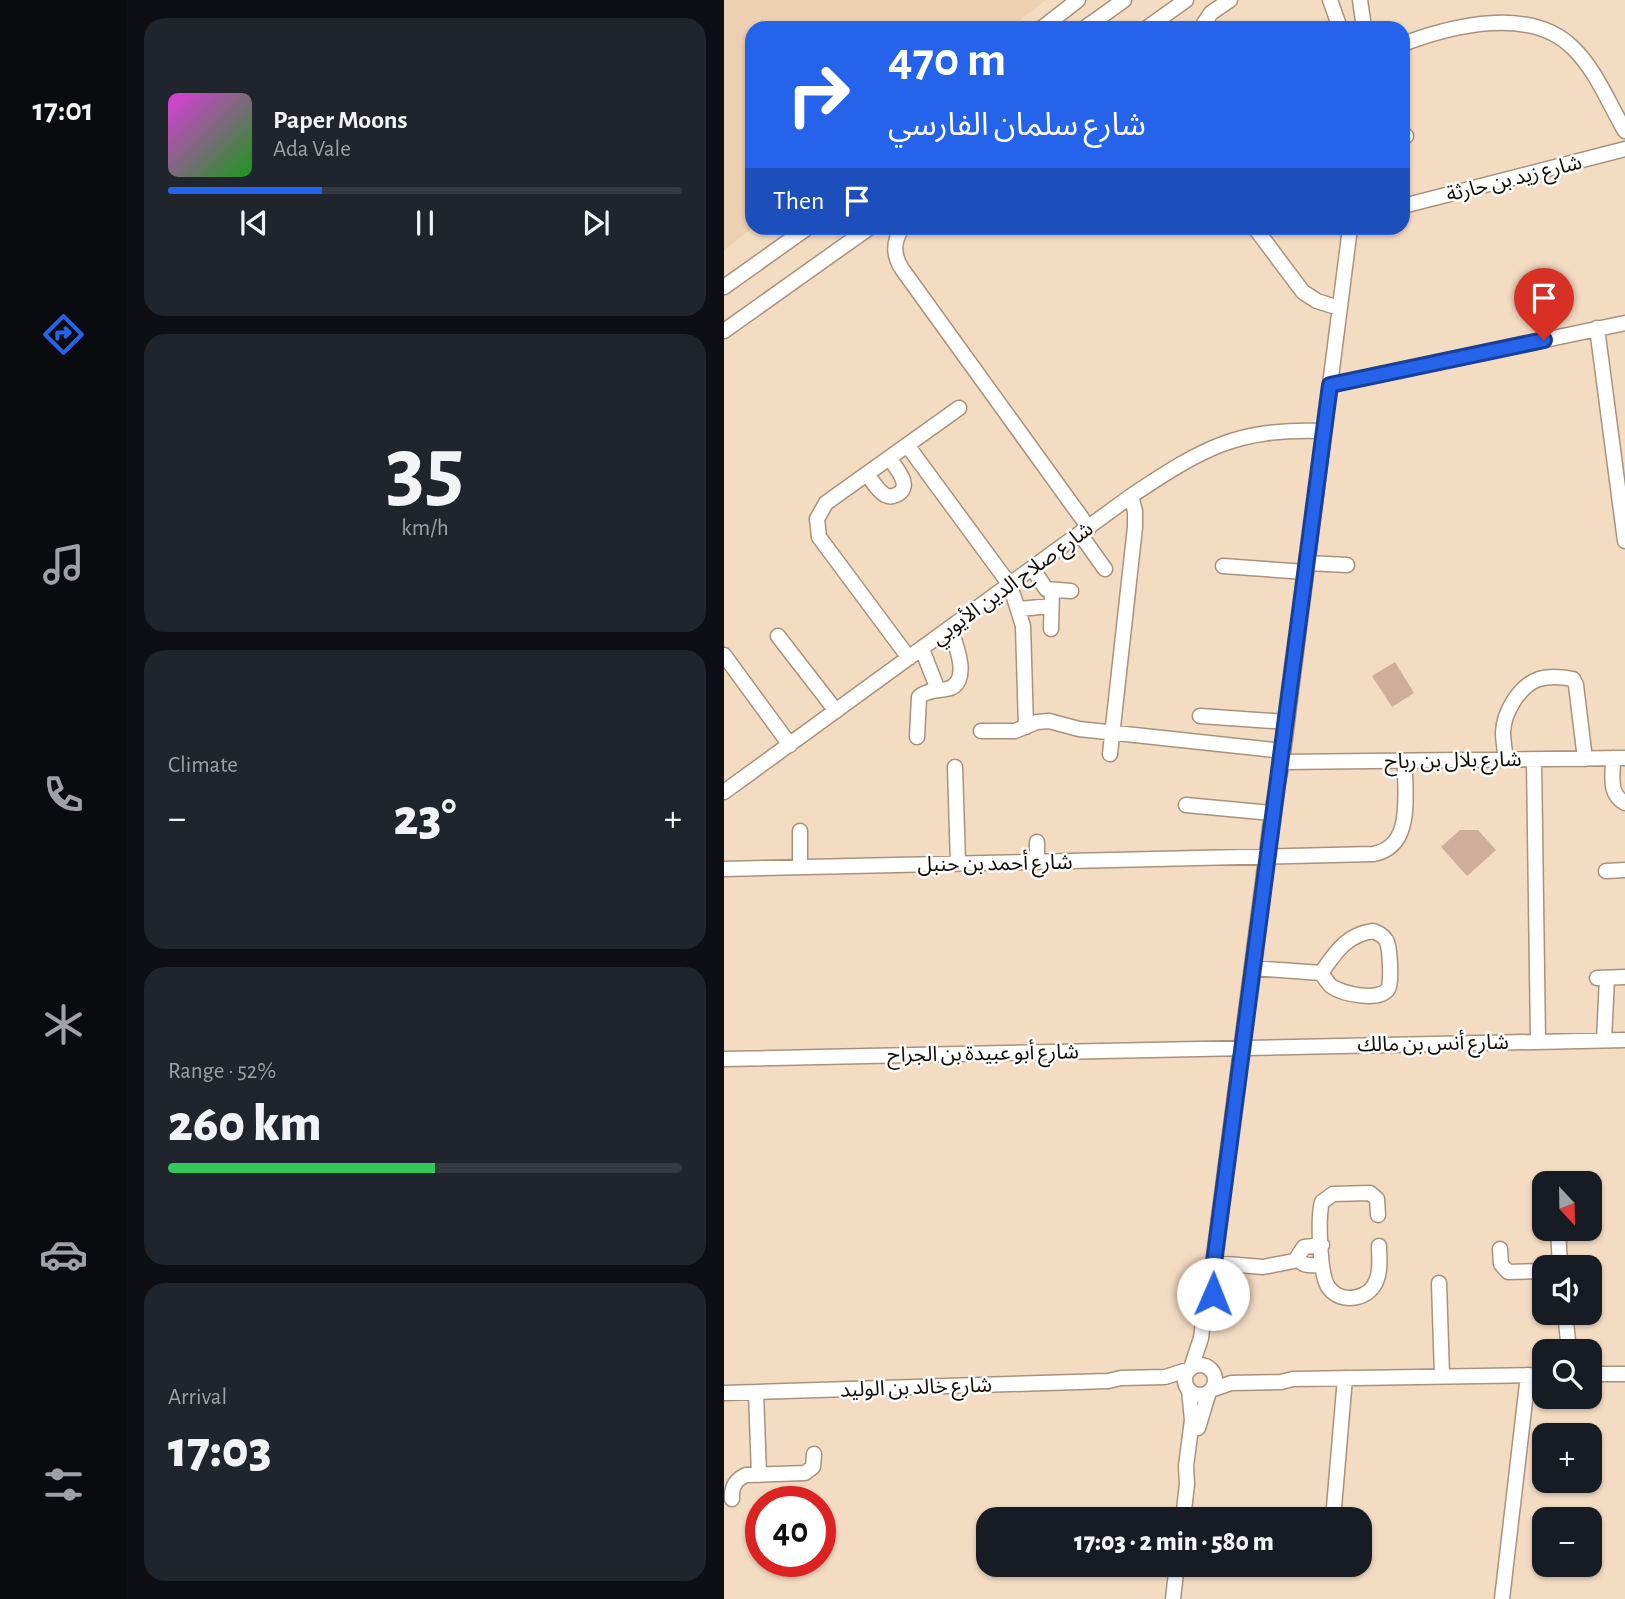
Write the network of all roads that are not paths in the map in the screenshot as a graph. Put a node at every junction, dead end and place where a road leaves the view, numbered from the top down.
1 (1078, 0) edge
2 (1124, 0) edge
3 (1186, 0) edge
4 (1230, 0) edge
5 (1330, 0) edge
6 (1360, 0) edge
7 (1051, 21) edge
8 (1095, 21) edge
9 (1157, 21) edge
10 (1205, 21) edge
11 (1338, 21) edge
12 (1363, 21) edge
13 (1410, 42) edge
14 (1625, 131) edge
15 (1625, 149) edge
16 (1410, 204) edge
17 (797, 235) edge
18 (859, 235) edge
19 (899, 235) edge
20 (1260, 235) edge
21 (1349, 235) edge
22 (724, 287) edge
23 (1339, 308) junction
24 (1625, 323) edge
25 (1597, 328) junction
26 (724, 331) edge
27 (1330, 385) junction
28 (959, 408) dead end
29 (1324, 431) junction
30 (907, 445) junction
31 (889, 458) junction
32 (866, 474) junction
33 (1131, 496) junction
34 (1084, 531) junction
35 (1625, 541) edge
36 (1347, 565) dead end
37 (1223, 566) dead end
38 (1307, 567) junction
39 (1033, 569) junction
40 (1105, 569) dead end
41 (1010, 585) junction
42 (1052, 590) junction
43 (1071, 591) dead end
44 (1051, 606) junction
45 (1019, 609) junction
46 (950, 628) junction
47 (1051, 629) dead end
48 (778, 636) dead end
49 (922, 649) junction
50 (724, 655) edge
51 (909, 659) junction
52 (938, 690) junction
53 (836, 711) junction
54 (1200, 716) dead end
55 (1287, 722) junction
56 (1026, 727) junction
57 (981, 731) dead end
58 (1112, 731) junction
59 (917, 737) dead end
60 (790, 745) junction
61 (1110, 754) dead end
62 (1282, 756) junction
63 (1619, 758) edge
64 (1585, 759) junction
65 (1506, 760) junction
66 (1534, 760) junction
67 (1405, 761) junction
68 (956, 767) dead end
69 (724, 792) edge
70 (1625, 803) edge
71 (1186, 805) dead end
72 (1272, 813) junction
73 (800, 831) dead end
74 (1037, 842) dead end
75 (1266, 857) junction
76 (1037, 862) junction
77 (958, 864) junction
78 (800, 867) junction
79 (724, 869) edge
80 (1625, 870) edge
81 (1606, 871) dead end
82 (1252, 968) junction
83 (1321, 972) junction
84 (1625, 977) edge
85 (1604, 1040) junction
86 (1625, 1040) edge
87 (1538, 1041) junction
88 (1242, 1046) junction
89 (724, 1059) edge
90 (1378, 1215) dead end
91 (1322, 1245) junction
92 (1379, 1246) dead end
93 (1500, 1249) dead end
94 (1299, 1260) junction
95 (1214, 1263) junction
96 (1322, 1265) junction
97 (1532, 1271) edge
98 (1212, 1279) junction
99 (1439, 1283) dead end
100 (1190, 1369) junction
101 (1212, 1371) junction
102 (1602, 1374) edge
103 (1625, 1374) edge
104 (1528, 1375) junction
105 (1532, 1375) edge
106 (1442, 1376) junction
107 (1293, 1378) junction
108 (1345, 1378) junction
109 (1108, 1381) junction
110 (1188, 1389) junction
111 (1210, 1391) junction
112 (756, 1392) junction
113 (724, 1393) edge
114 (814, 1454) dead end
115 (759, 1475) junction
116 (1187, 1485) junction
117 (732, 1499) dead end
118 (1184, 1507) edge
119 (1334, 1507) edge
120 (1176, 1577) edge
121 (1173, 1599) edge
122 (1502, 1599) edge

1 - 7 street
2 - 8 street
3 - 9 street
4 - 10 street
5 - 11 street
6 - 12 street
13 - 14 street
15 - 16 street, شارع زيد بن حارثة
17 - 22 street
18 - 26 street
19 - 34 street
20 - 23 street
21 - 23 street
23 - 27 street
24 - 25 street
25 - 27 street
25 - 35 street
27 - 29 street
28 - 30 street
29 - 33 street, شارع صلاح الدين الأيوبي
29 - 38 street
30 - 31 street
30 - 41 street
31 - 32 street
31 - 32 street
32 - 51 street
33 - 34 street, شارع صلاح الدين الأيوبي
33 - 58 street
34 - 39 street, شارع صلاح الدين الأيوبي
34 - 40 street
36 - 38 street
37 - 38 street
38 - 55 street
39 - 41 street, شارع صلاح الدين الأيوبي
39 - 42 street
41 - 45 street
41 - 46 street, شارع صلاح الدين الأيوبي
42 - 43 street
42 - 44 street
44 - 45 street
44 - 47 street
45 - 56 street
46 - 49 street, شارع صلاح الدين الأيوبي
46 - 52 street
48 - 53 street
49 - 51 street, شارع صلاح الدين الأيوبي
49 - 52 street
50 - 60 street
51 - 53 street, شارع صلاح الدين الأيوبي
52 - 59 street
53 - 60 street, شارع صلاح الدين الأيوبي
54 - 55 street
55 - 62 street
56 - 57 street, شارع بلال بن رباح
56 - 58 street, شارع بلال بن رباح
58 - 61 street
58 - 62 street, شارع بلال بن رباح
60 - 69 street, شارع صلاح الدين الأيوبي
62 - 67 street, شارع بلال بن رباح
62 - 72 street
63 - 64 street, شارع بلال بن رباح
63 - 70 street
64 - 65 street
64 - 66 street, شارع بلال بن رباح
65 - 66 street, شارع بلال بن رباح
65 - 67 street, شارع بلال بن رباح
66 - 87 street
67 - 75 street, شارع أحمد بن حنبل
68 - 77 street
71 - 72 street
72 - 75 street
73 - 78 street
74 - 76 street
75 - 76 street, شارع أحمد بن حنبل
75 - 82 street
76 - 77 street, شارع أحمد بن حنبل
77 - 78 street, شارع أحمد بن حنبل
78 - 79 street, شارع أحمد بن حنبل
80 - 81 street
82 - 83 street
82 - 88 street
83 - 83 street
84 - 85 street
85 - 86 street, شارع أنس بن مالك
85 - 87 street, شارع أنس بن مالك
87 - 88 street, شارع أنس بن مالك
88 - 89 street, شارع أبو عبيدة بن الجراح
88 - 95 street
90 - 91 street
91 - 94 street
91 - 96 street
92 - 96 street
93 - 97 street
94 - 95 street
94 - 96 street
95 - 98 street
98 - 100 street
98 - 101 street
99 - 106 street
100 - 101 street
100 - 109 street, شارع خالد بن الوليد
100 - 110 street
101 - 107 street
101 - 111 street
102 - 103 street
104 - 105 street
104 - 106 street
104 - 122 street
106 - 108 street
107 - 108 street
107 - 111 street
108 - 119 street
109 - 110 street, شارع خالد بن الوليد
109 - 112 street, شارع خالد بن الوليد
110 - 111 street
110 - 116 street
111 - 116 street
112 - 113 street, شارع خالد بن الوليد
112 - 115 street
114 - 115 street
115 - 117 street
116 - 118 street
120 - 121 street

